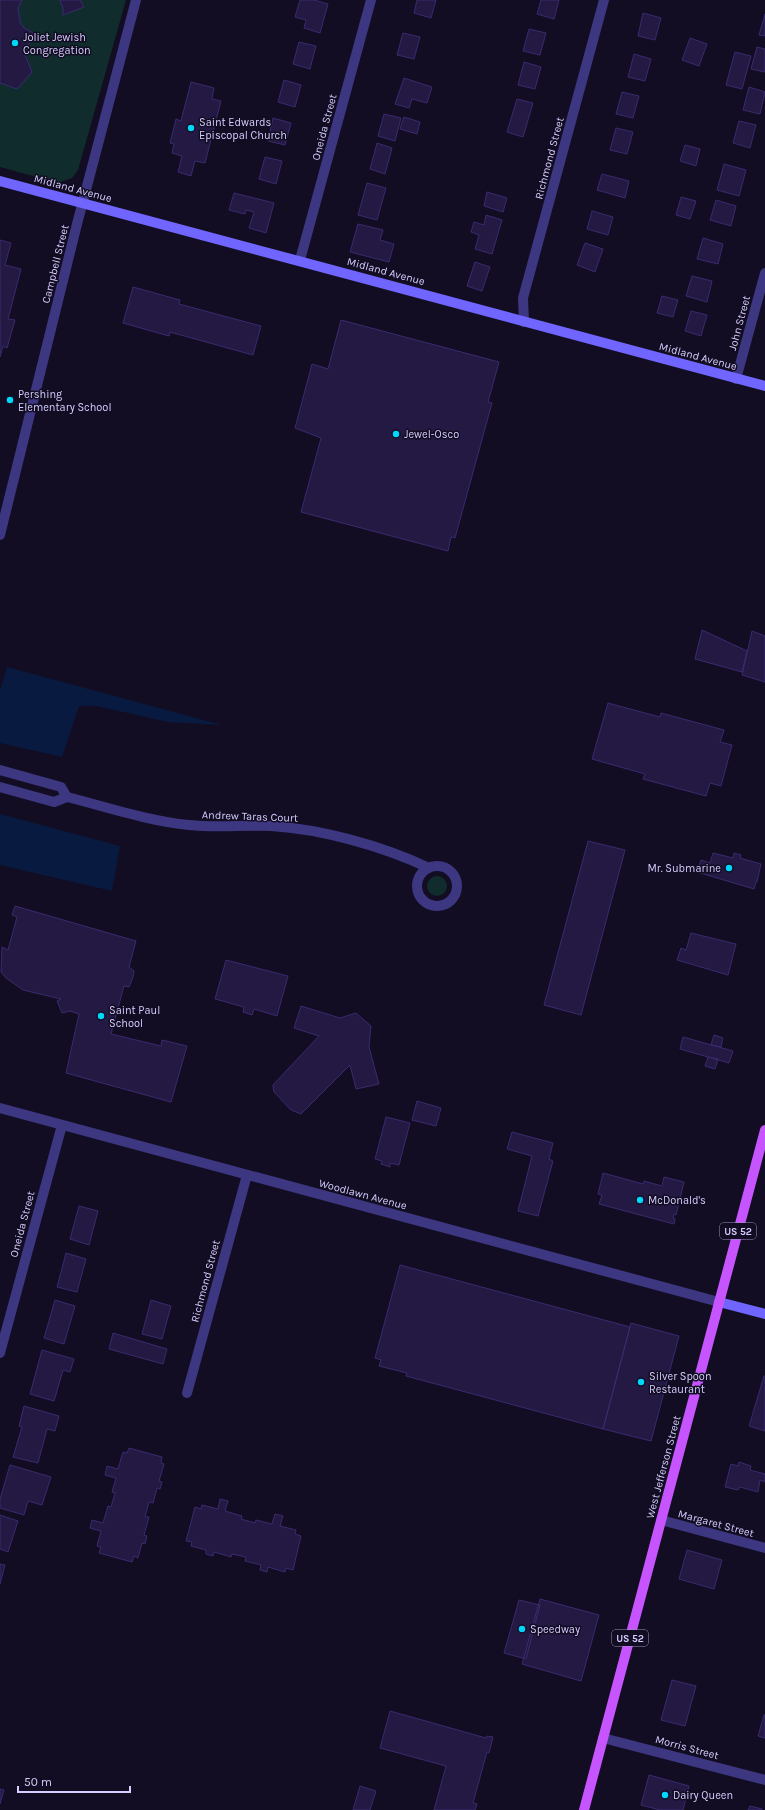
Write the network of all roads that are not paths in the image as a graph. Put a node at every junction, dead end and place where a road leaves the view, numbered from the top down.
1 (136, 0) edge
2 (371, 0) edge
3 (604, 0) edge
4 (0, 181) edge
5 (82, 203) junction
6 (300, 260) junction
7 (765, 273) edge
8 (524, 322) junction
9 (736, 379) junction
10 (765, 386) edge
11 (0, 535) edge
12 (0, 770) edge
13 (0, 788) edge
14 (67, 797) junction
15 (428, 868) junction
16 (0, 1108) edge
17 (62, 1125) junction
18 (765, 1130) edge
19 (247, 1175) junction
20 (719, 1302) junction
21 (765, 1314) edge
22 (0, 1353) edge
23 (187, 1393) dead end
24 (661, 1520) junction
25 (765, 1548) edge
26 (603, 1738) junction
27 (765, 1780) edge
28 (584, 1810) edge

1 - 5 street, Campbell Street
2 - 6 street, Oneida Street
3 - 8 street, Richmond Street
4 - 5 main road, Midland Avenue
5 - 6 main road, Midland Avenue
5 - 11 street, Campbell Street
6 - 8 main road, Midland Avenue
7 - 9 street, John Street
8 - 9 main road, Midland Avenue
9 - 10 main road, Midland Avenue
12 - 14 street
13 - 14 street, Andrew Taras Court
14 - 15 street, Andrew Taras Court
15 - 15 street, Andrew Taras Court
16 - 17 street, Woodlawn Avenue
17 - 19 street, Woodlawn Avenue
17 - 22 street, Oneida Street
18 - 20 main road, West Jefferson Street / US 52
19 - 20 street, Woodlawn Avenue
19 - 23 street, Richmond Street
20 - 21 main road
20 - 24 main road, West Jefferson Street / US 52
24 - 25 street, Margaret Street
24 - 26 main road, West Jefferson Street / US 52
26 - 27 street, Morris Street
26 - 28 main road, West Jefferson Street / US 52

